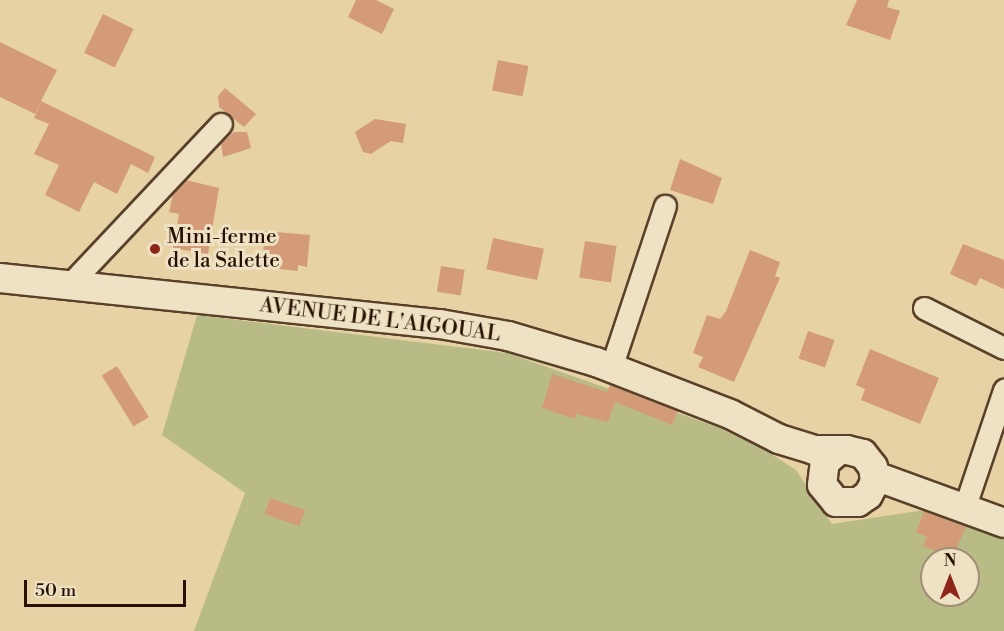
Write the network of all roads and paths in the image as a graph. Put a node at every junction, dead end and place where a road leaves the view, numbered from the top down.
1 (221, 124) dead end
2 (665, 206) dead end
3 (0, 278) edge
4 (70, 284) junction
5 (924, 308) dead end
6 (1004, 348) edge
7 (611, 368) junction
8 (1004, 390) edge
9 (779, 439) junction
10 (838, 451) junction
11 (820, 478) junction
12 (872, 485) junction
13 (964, 509) junction
14 (1004, 523) edge

1 - 4 street
2 - 7 street
3 - 4 main road, AVENUE DE L'AIGOUAL
4 - 7 main road, AVENUE DE L'AIGOUAL
5 - 6 street
7 - 9 main road, AVENUE DE L'AIGOUAL
8 - 13 street
9 - 10 main road, AVENUE DE L'AIGOUAL
9 - 11 main road, AVENUE DE L'AIGOUAL
10 - 11 main road
10 - 12 main road
11 - 12 main road
12 - 13 main road
13 - 14 main road

